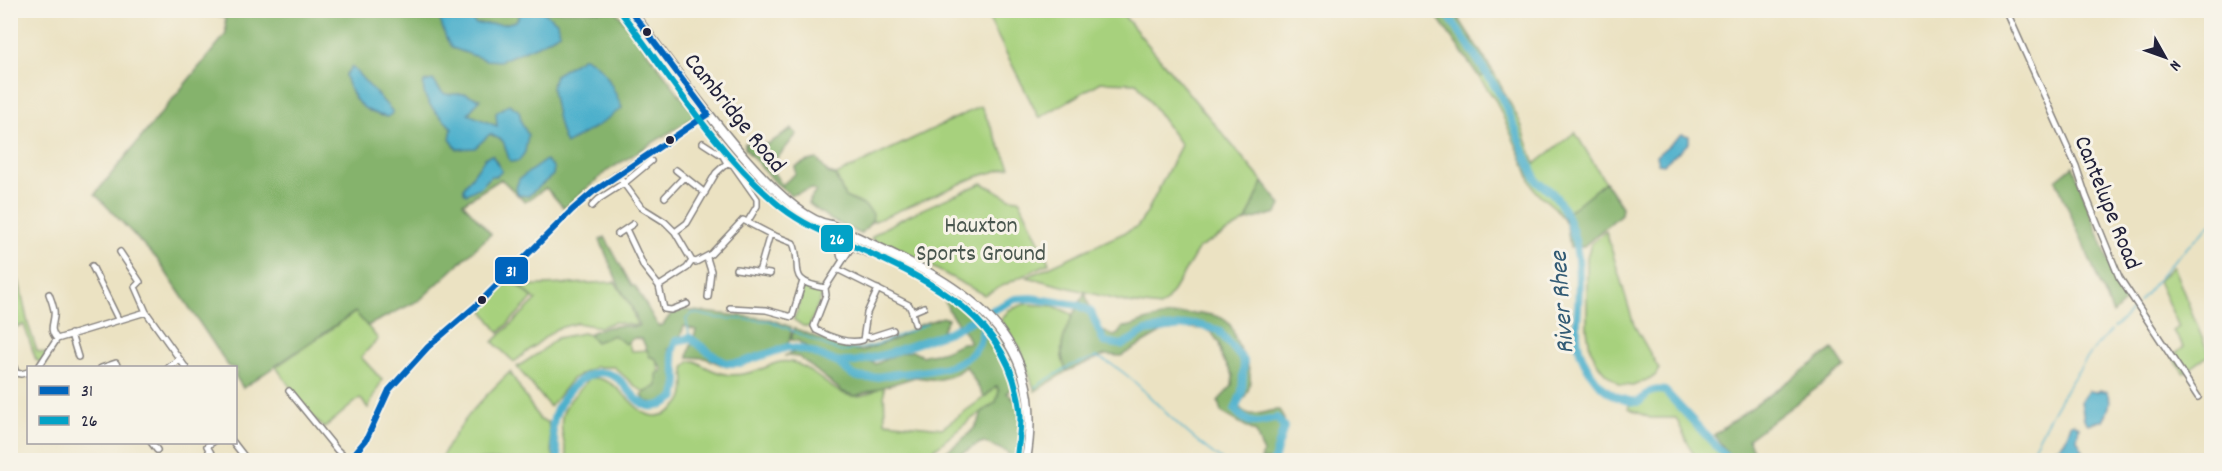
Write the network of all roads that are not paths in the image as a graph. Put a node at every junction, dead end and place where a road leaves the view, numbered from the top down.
1 (630, 10) edge
2 (2006, 10) edge
3 (708, 114) junction
4 (703, 143) dead end
5 (651, 161) dead end
6 (727, 164) junction
7 (676, 170) dead end
8 (617, 174) junction
9 (684, 177) junction
10 (623, 184) junction
11 (705, 193) junction
12 (665, 197) dead end
13 (592, 206) dead end
14 (748, 221) junction
15 (824, 224) junction
16 (633, 225) dead end
17 (626, 229) junction
18 (675, 232) junction
19 (618, 234) dead end
20 (770, 234) junction
21 (833, 234) junction
22 (853, 240) junction
23 (120, 252) dead end
24 (842, 257) junction
25 (707, 258) junction
26 (692, 261) junction
27 (92, 266) dead end
28 (736, 269) dead end
29 (837, 269) junction
30 (759, 272) junction
31 (770, 274) dead end
32 (803, 281) junction
33 (659, 286) junction
34 (825, 288) junction
35 (878, 289) junction
36 (49, 294) dead end
37 (708, 297) dead end
38 (687, 304) dead end
39 (924, 307) dead end
40 (730, 308) dead end
41 (146, 312) junction
42 (912, 312) junction
43 (118, 319) junction
44 (915, 324) dead end
45 (893, 330) dead end
46 (71, 334) junction
47 (865, 336) junction
48 (57, 339) junction
49 (10, 354) edge
50 (78, 357) dead end
51 (179, 359) junction
52 (39, 366) edge
53 (170, 366) edge
54 (184, 366) edge
55 (27, 372) edge
56 (289, 390) dead end
57 (2198, 397) dead end
58 (152, 444) edge
59 (200, 444) edge
60 (210, 444) edge
61 (235, 444) edge
62 (157, 450) dead end
63 (204, 460) edge
64 (248, 460) edge
65 (349, 460) edge
66 (1026, 460) edge

1 - 3 highway, Cambridge Road
2 - 57 street, Cantelupe Road
3 - 8 street
3 - 15 highway, Cambridge Road
4 - 6 street
5 - 10 street
6 - 11 street
6 - 14 street
7 - 9 street
8 - 10 street
8 - 65 street
9 - 11 street
9 - 12 street
10 - 13 street
10 - 18 street
11 - 18 street
14 - 20 street
14 - 25 street
15 - 21 highway, Cambridge Road
15 - 22 highway, Cambridge Road
16 - 17 street
17 - 19 street
17 - 33 street
18 - 26 street
20 - 30 street
20 - 32 street
21 - 22 highway, Cambridge Road
21 - 24 highway
22 - 24 street
22 - 66 highway, Cambridge Road
23 - 41 street
24 - 29 street
25 - 26 street
25 - 37 street
26 - 33 street
27 - 43 street
28 - 30 street
29 - 34 street
29 - 35 street
30 - 31 street
32 - 34 street
32 - 40 street
33 - 38 street
34 - 47 street
35 - 42 street
35 - 47 street
36 - 48 street
39 - 42 street
41 - 43 street
41 - 51 street
42 - 44 street
43 - 46 street
45 - 47 street
46 - 48 street
46 - 50 street
48 - 52 street
49 - 55 street
51 - 53 street
51 - 54 street
56 - 65 street
58 - 62 street
59 - 60 street
60 - 63 street
61 - 64 street

